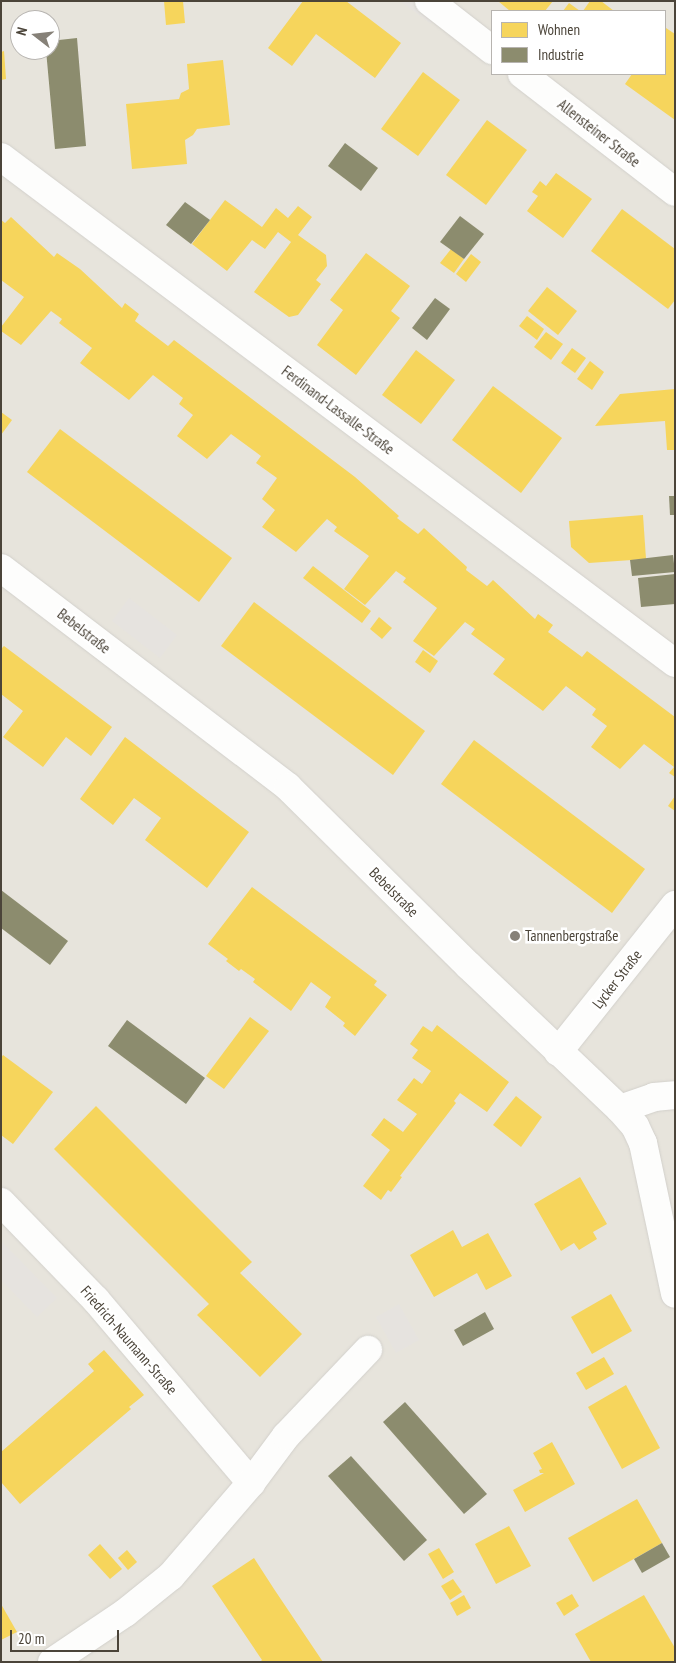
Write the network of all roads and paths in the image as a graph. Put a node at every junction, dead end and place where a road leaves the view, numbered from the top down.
1 (429, 1) edge
2 (491, 49) edge
3 (523, 75) edge
4 (1, 157) edge
5 (675, 192) edge
6 (1, 568) edge
7 (675, 663) edge
8 (675, 905) edge
9 (558, 1052) junction
10 (675, 1095) edge
11 (620, 1109) junction
12 (1, 1202) edge
13 (675, 1294) edge
14 (368, 1350) dead end
15 (251, 1483) junction
16 (52, 1662) edge

1 - 2 street
3 - 5 street, Allensteiner Straße
4 - 7 street, Ferdinand-Lassalle-Straße
6 - 9 street, Bebelstraße
8 - 9 street, Lycker Straße
9 - 11 street, Bebelstraße
10 - 11 street
11 - 13 street, Bebelstraße
12 - 15 street, Friedrich-Naumann-Straße
14 - 15 street
15 - 16 street

